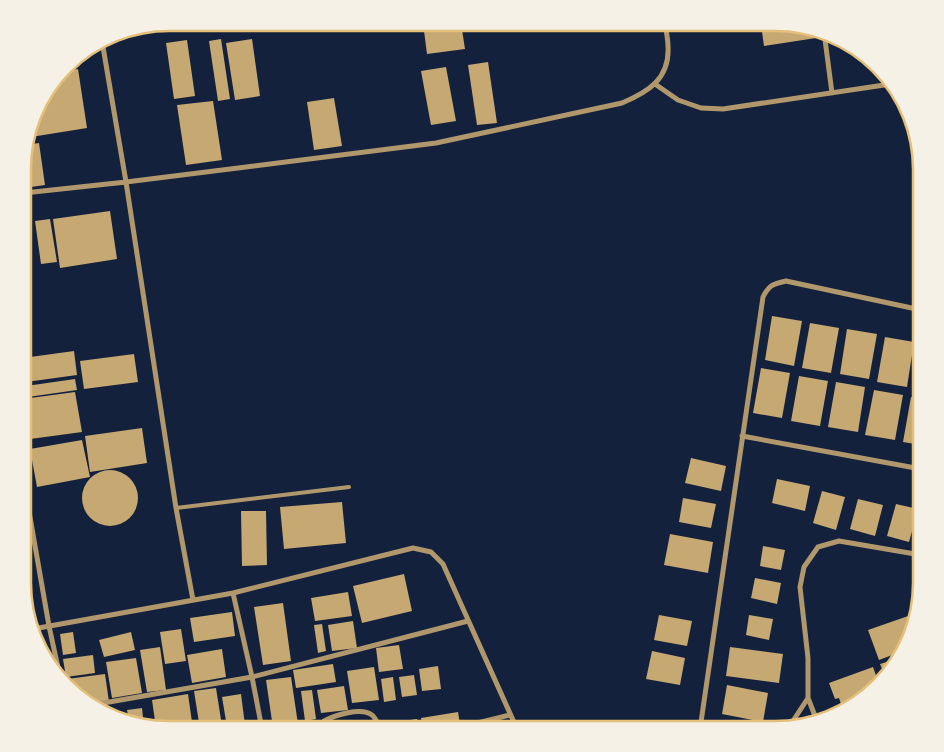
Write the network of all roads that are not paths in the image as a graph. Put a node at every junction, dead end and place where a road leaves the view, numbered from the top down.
1 (666, 32) edge
2 (825, 41) edge
3 (103, 48) edge
4 (655, 84) junction
5 (884, 85) edge
6 (832, 93) junction
7 (126, 182) junction
8 (31, 192) edge
9 (913, 308) edge
10 (742, 436) junction
11 (912, 467) edge
12 (349, 487) dead end
13 (176, 508) junction
14 (32, 528) edge
15 (912, 554) edge
16 (233, 593) junction
17 (193, 600) junction
18 (468, 621) junction
19 (49, 626) junction
20 (39, 628) edge
21 (57, 662) edge
22 (252, 677) junction
23 (808, 698) junction
24 (102, 703) edge
25 (510, 715) junction
26 (814, 715) edge
27 (260, 720) edge
28 (327, 720) edge
29 (376, 720) edge
30 (794, 720) edge
31 (487, 721) edge
32 (513, 721) edge
33 (701, 721) edge

1 - 4 street
2 - 6 street
3 - 7 street
4 - 6 street
4 - 7 street
5 - 6 street
7 - 8 street
7 - 13 street
9 - 10 street
10 - 11 street
10 - 33 street
12 - 13 lane
13 - 17 street
14 - 19 street
15 - 23 street
16 - 17 street
16 - 18 street
16 - 22 street
17 - 19 street
18 - 22 street
18 - 25 street
19 - 20 street
19 - 21 street
22 - 24 street
22 - 27 street
23 - 26 street
23 - 30 street
25 - 31 street
25 - 32 street
28 - 29 street

